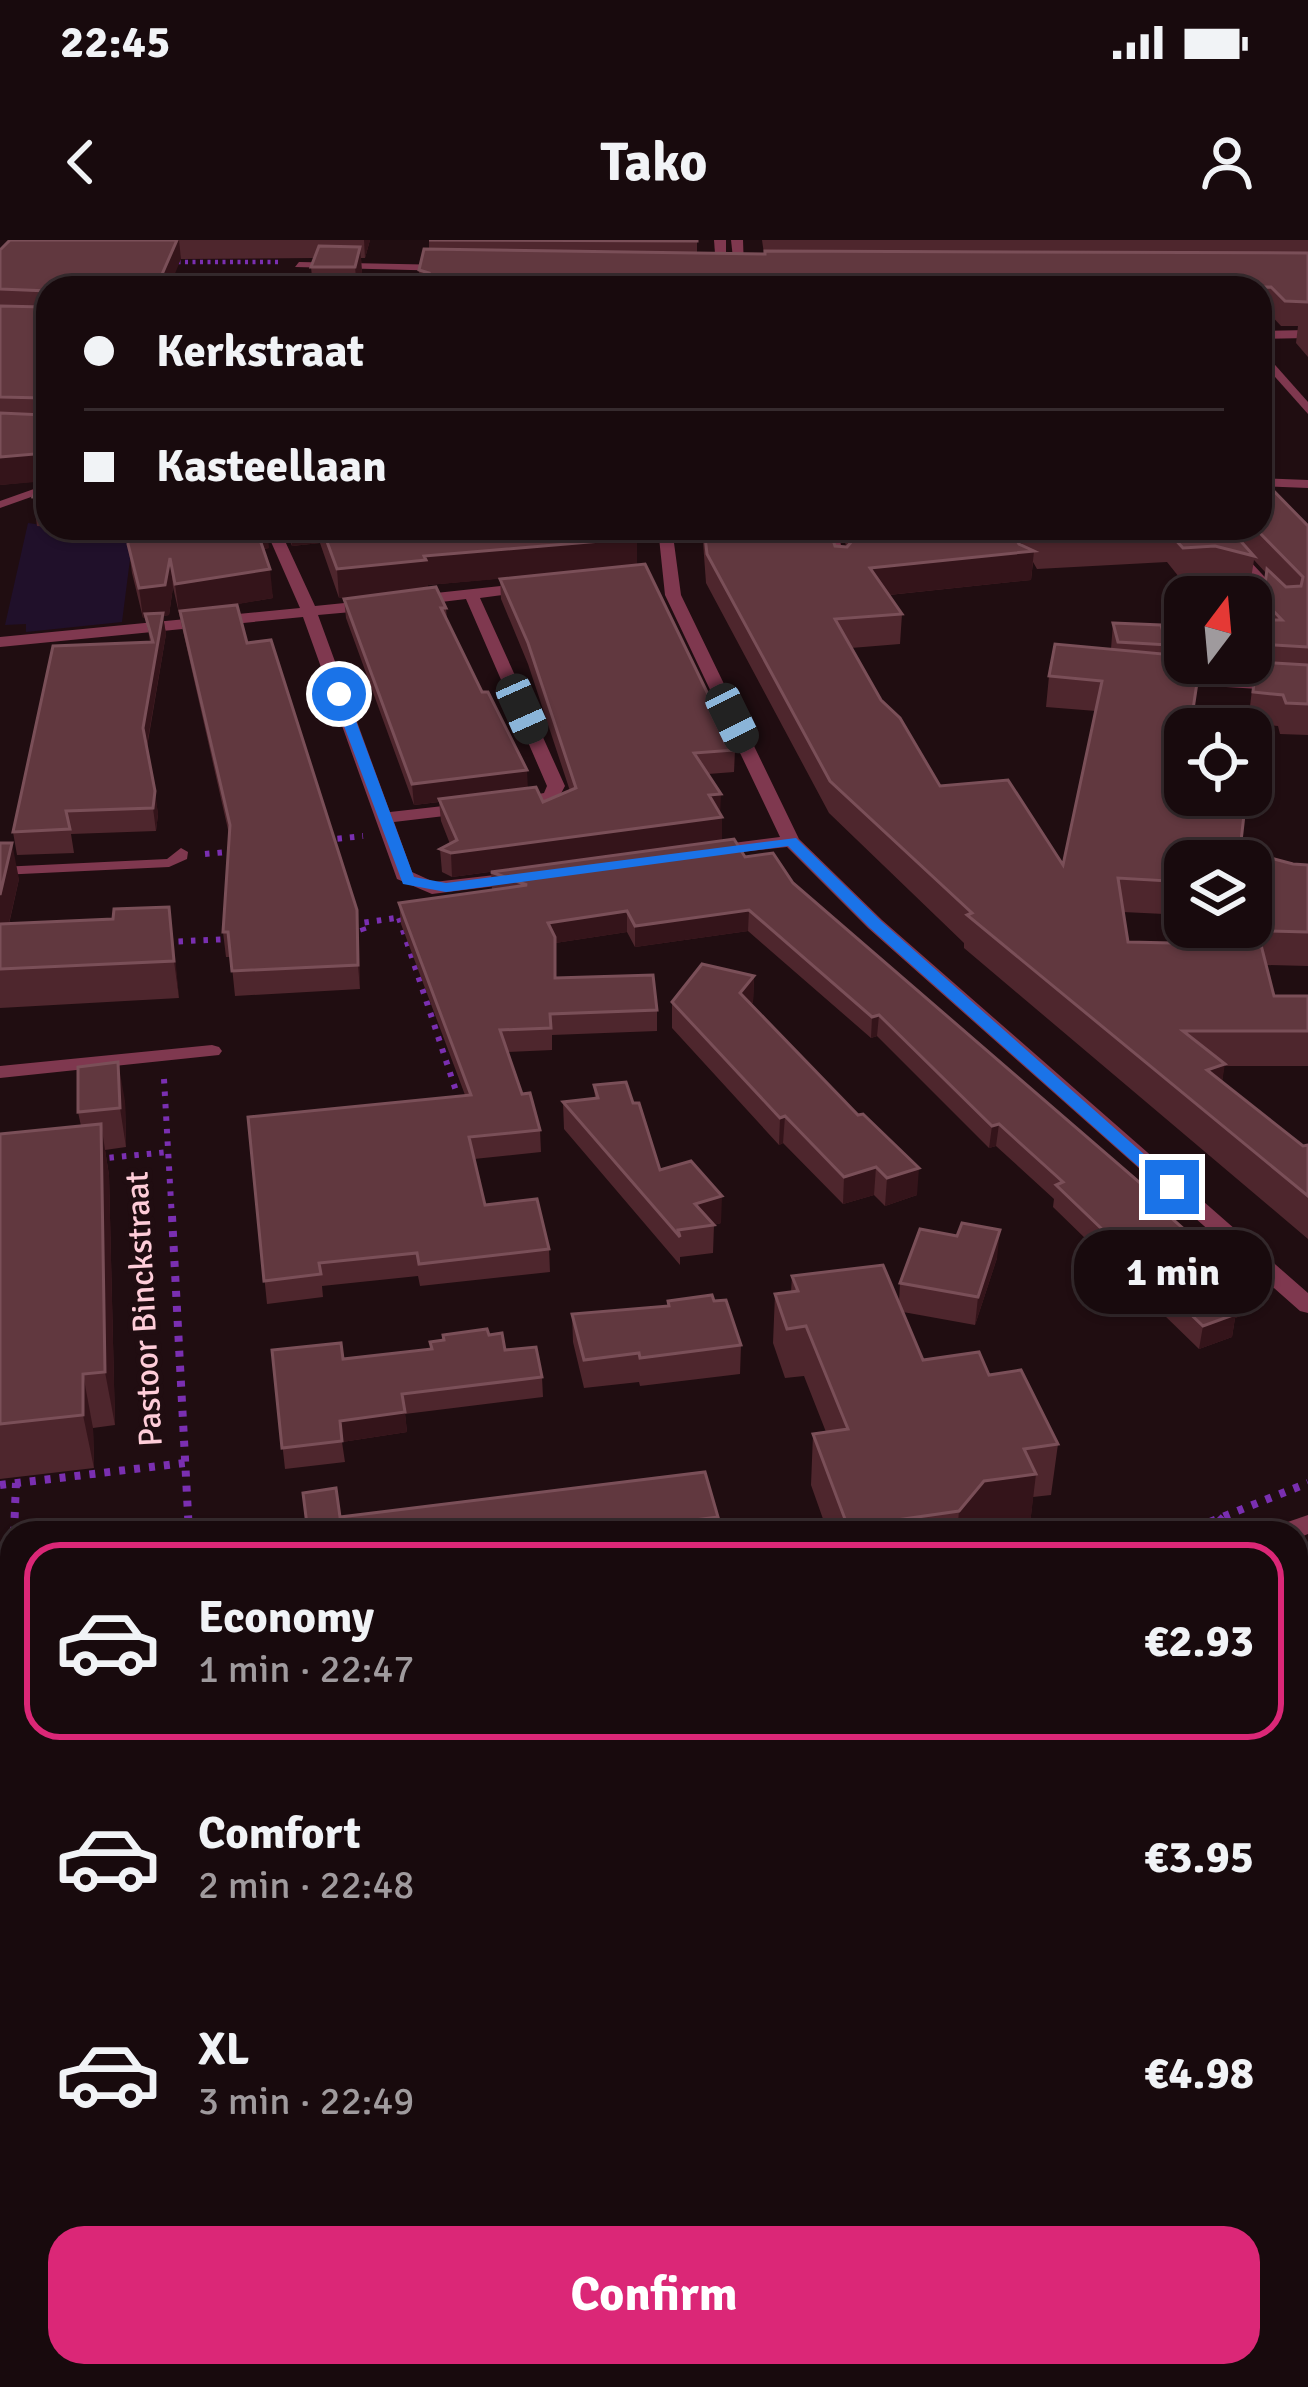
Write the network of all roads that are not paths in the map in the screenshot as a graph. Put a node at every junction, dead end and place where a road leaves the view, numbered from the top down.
1 (719, 240) edge
2 (737, 240) edge
3 (395, 265) junction
4 (465, 265) edge
5 (700, 267) edge
6 (722, 267) junction
7 (740, 267) junction
8 (763, 267) edge
9 (298, 268) junction
10 (295, 276) edge
11 (1308, 334) edge
12 (1272, 335) edge
13 (1272, 366) edge
14 (1306, 406) edge
15 (1272, 482) edge
16 (1308, 484) edge
17 (36, 492) edge
18 (0, 505) edge
19 (277, 540) edge
20 (663, 540) edge
21 (834, 540) edge
22 (1222, 540) edge
23 (841, 568) edge
24 (559, 585) edge
25 (471, 594) junction
26 (1287, 609) edge
27 (309, 611) junction
28 (0, 642) edge
29 (1147, 678) edge
30 (1308, 687) edge
31 (386, 825) junction
32 (791, 841) junction
33 (181, 854) road end
34 (699, 854) edge
35 (0, 871) edge
36 (538, 875) edge
37 (212, 1051) dead end
38 (0, 1072) edge
39 (1308, 1306) edge

1 - 6 street
2 - 7 street
3 - 4 street
3 - 9 street
3 - 9 street
5 - 6 street
6 - 7 street
7 - 8 street
9 - 10 street
11 - 12 street
13 - 14 street
15 - 16 street
17 - 18 lane
19 - 27 street
20 - 32 street
21 - 23 street
22 - 26 street
24 - 25 street
25 - 27 street
25 - 31 street
27 - 28 street
27 - 31 street
29 - 30 street
31 - 36 street
32 - 34 street
32 - 39 street
33 - 35 lane
37 - 38 street

